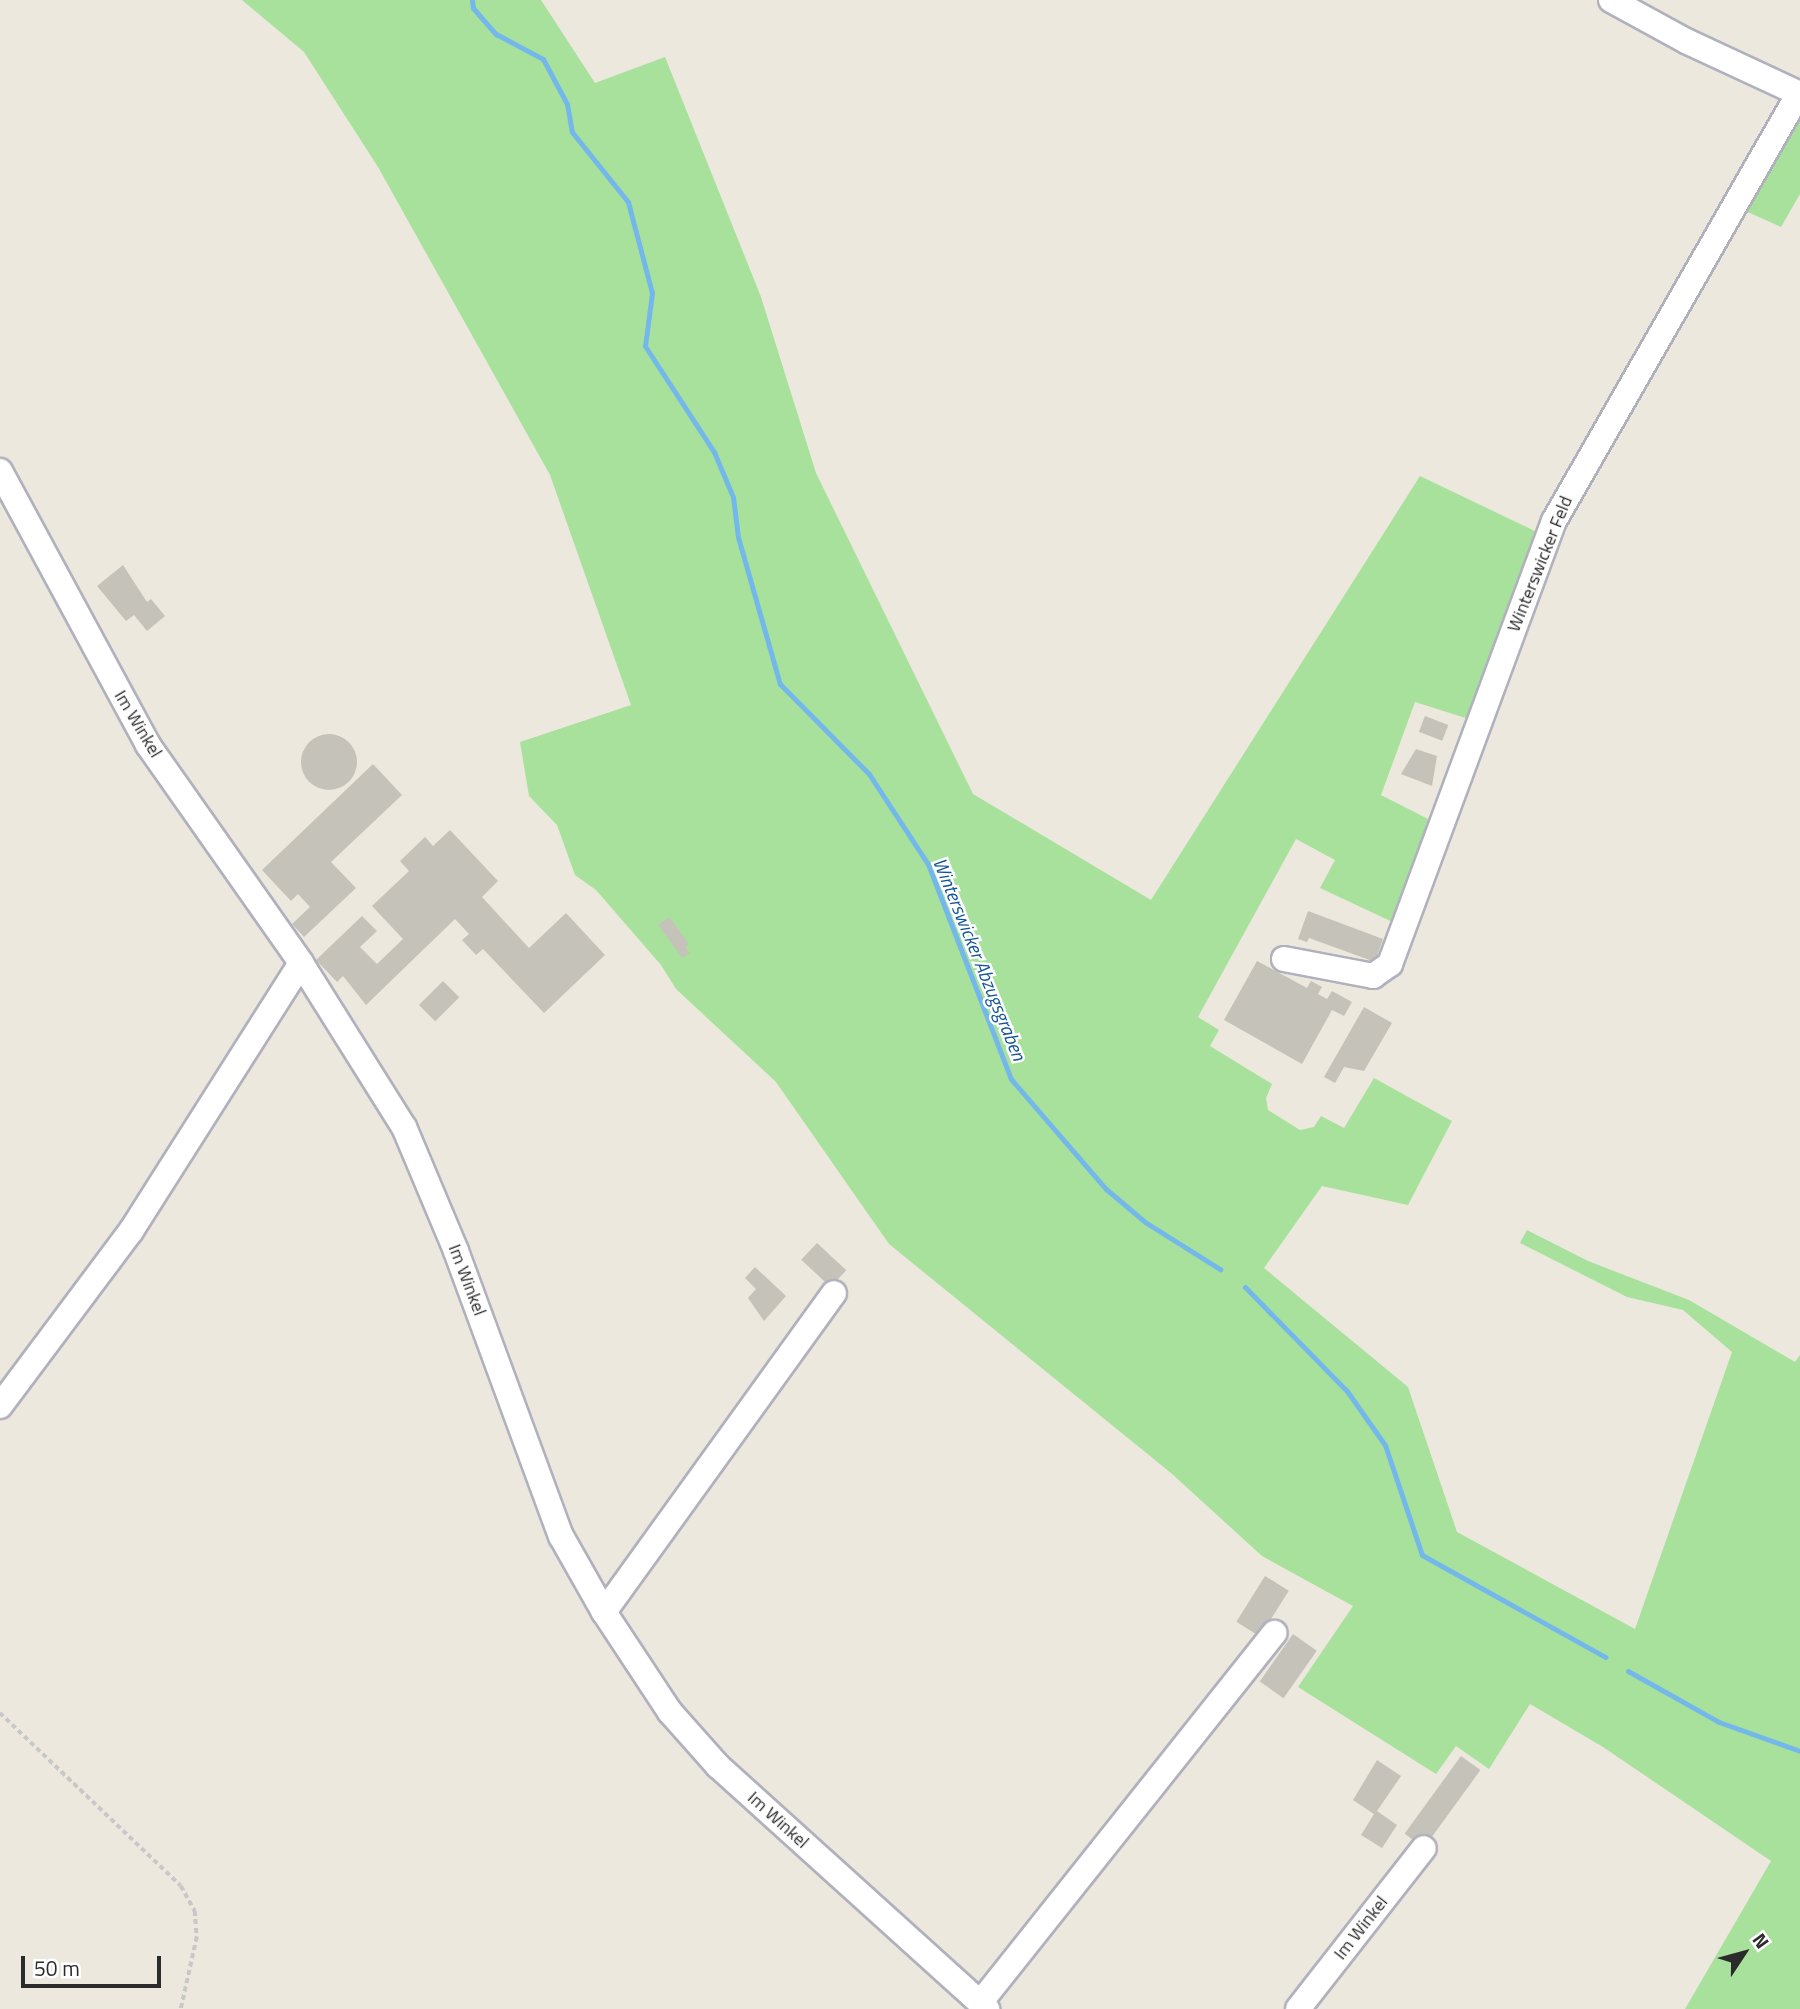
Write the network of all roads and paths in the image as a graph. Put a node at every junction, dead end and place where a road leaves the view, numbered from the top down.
1 (1611, 0) edge
2 (1799, 94) edge
3 (0, 471) edge
4 (1284, 959) dead end
5 (301, 963) junction
6 (834, 1293) dead end
7 (0, 1406) edge
8 (604, 1612) junction
9 (1274, 1633) dead end
10 (0, 1713) edge
11 (1424, 1847) dead end
12 (984, 2006) edge
13 (181, 2009) edge
14 (1298, 2009) edge

1 - 2 street, Winterswicker Feld
2 - 4 street, Winterswicker Feld
3 - 5 street, Im Winkel
5 - 7 street
5 - 8 street, Im Winkel
6 - 8 street
8 - 12 street, Im Winkel
9 - 12 street, Im Winkel
10 - 13 path
11 - 14 street, Im Winkel

